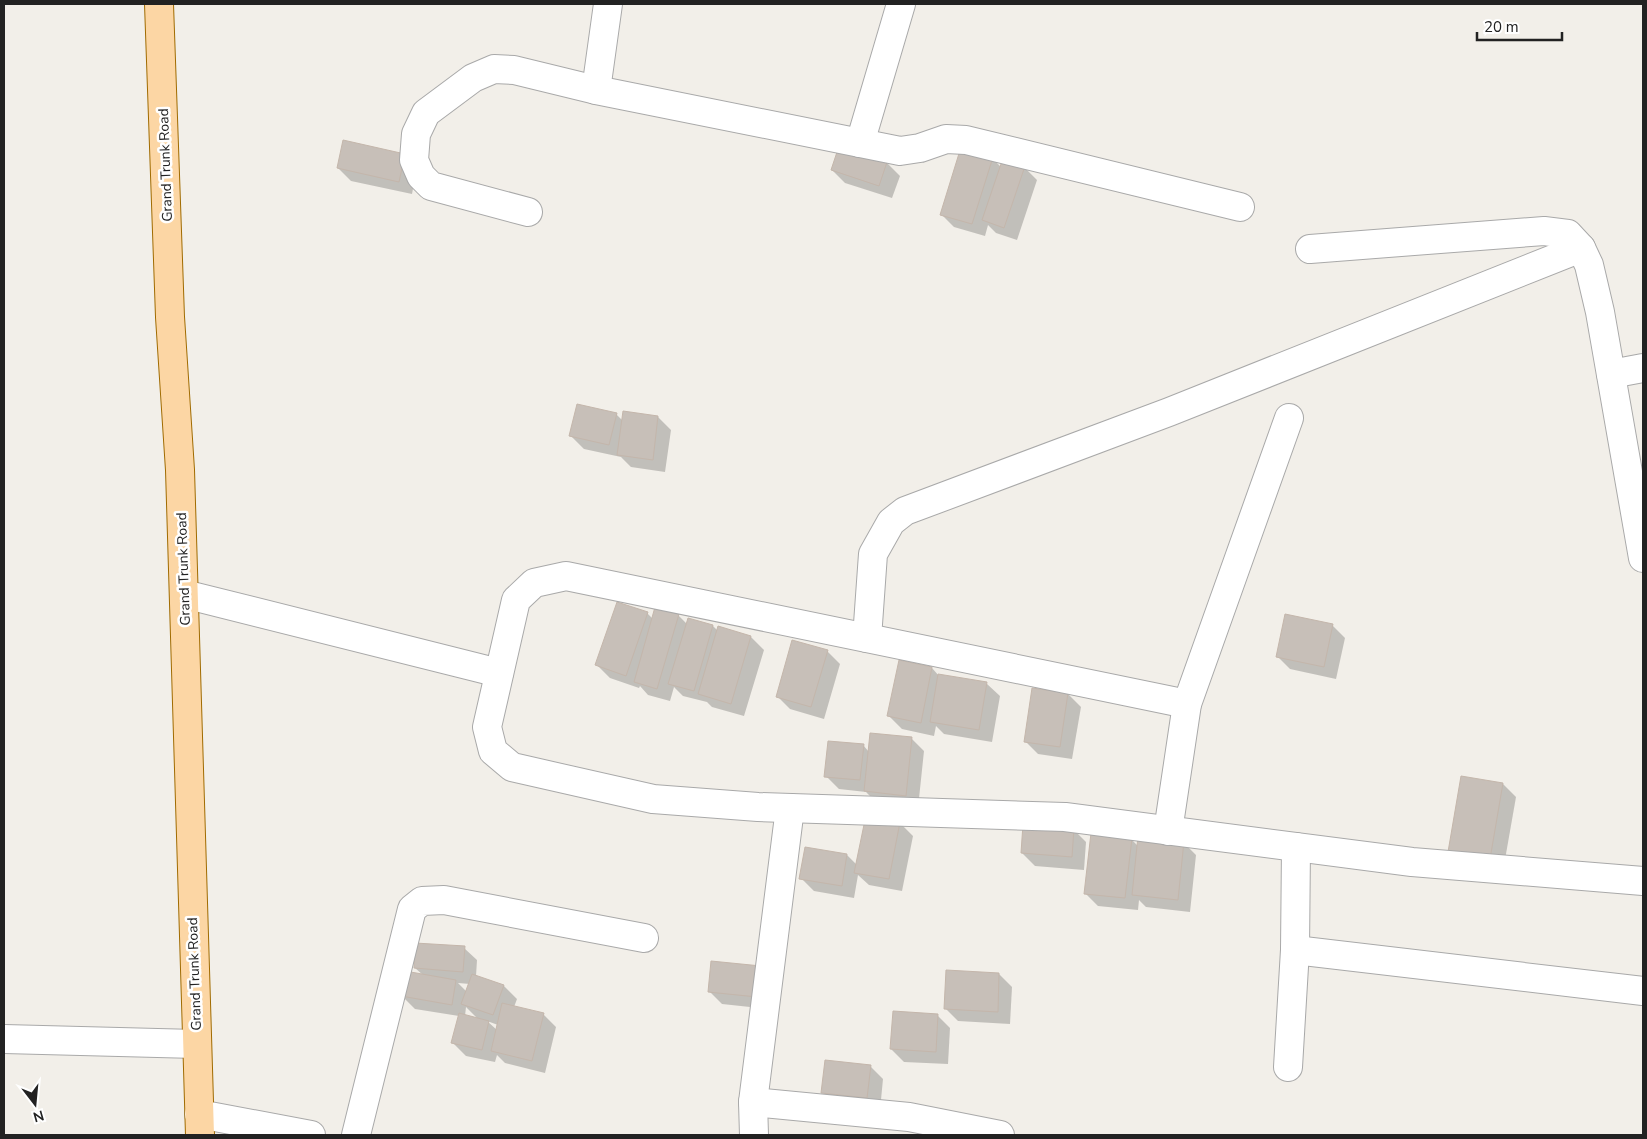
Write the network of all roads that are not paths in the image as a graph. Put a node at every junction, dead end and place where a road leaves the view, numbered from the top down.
1 (159, 4) edge
2 (608, 4) edge
3 (901, 4) edge
4 (596, 90) junction
5 (860, 143) junction
6 (1240, 207) dead end
7 (528, 212) dead end
8 (1581, 248) junction
9 (1310, 249) dead end
10 (1643, 368) edge
11 (1611, 374) junction
12 (1289, 418) dead end
13 (1643, 558) edge
14 (184, 594) junction
15 (867, 638) junction
16 (499, 673) junction
17 (1187, 704) junction
18 (790, 808) junction
19 (1168, 830) junction
20 (1296, 847) junction
21 (1643, 882) edge
22 (644, 938) dead end
23 (1295, 950) junction
24 (1643, 991) edge
25 (4, 1039) edge
26 (196, 1044) junction
27 (1288, 1067) dead end
28 (753, 1102) junction
29 (199, 1125) edge
30 (311, 1135) edge
31 (356, 1135) edge
32 (754, 1135) edge
33 (1000, 1135) edge

1 - 14 main road, Grand Trunk Road
2 - 4 street
3 - 5 street
4 - 5 street
4 - 7 street
5 - 6 street
8 - 9 street
8 - 11 street
8 - 15 street
10 - 11 street
11 - 13 street
12 - 17 street
14 - 16 street
14 - 26 main road, Grand Trunk Road
15 - 16 street
15 - 17 street
16 - 18 street
17 - 19 street
18 - 19 street
18 - 28 street
19 - 20 street
20 - 21 street
20 - 23 street
22 - 31 street
23 - 24 street
23 - 27 street
25 - 26 street
26 - 29 main road, Grand Trunk Road
28 - 32 street
28 - 33 street
29 - 30 street

